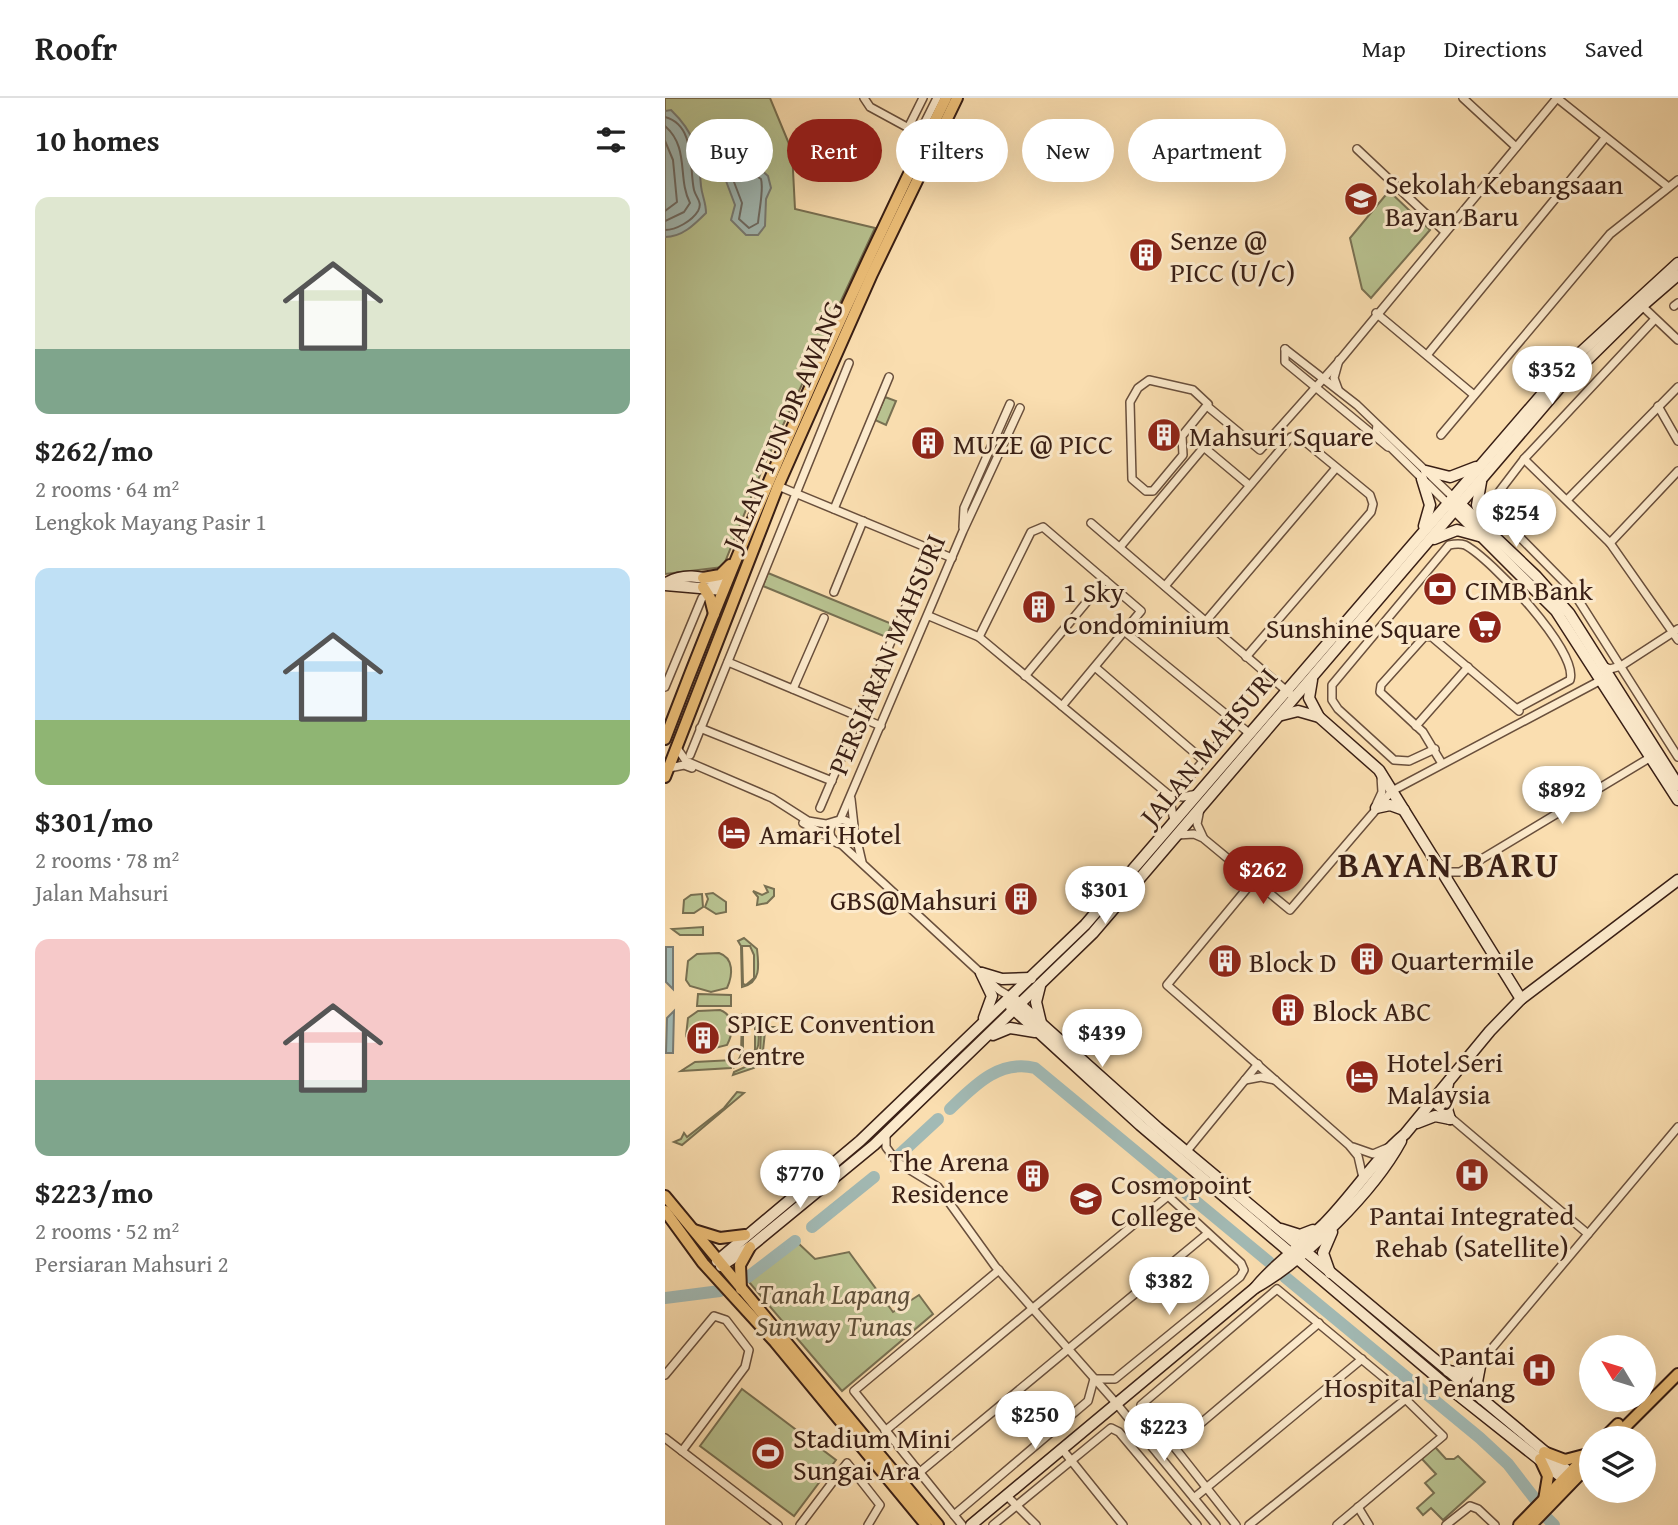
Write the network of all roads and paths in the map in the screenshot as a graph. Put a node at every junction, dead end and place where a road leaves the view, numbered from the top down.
1 (864, 98) edge
2 (923, 98) edge
3 (937, 98) edge
4 (946, 98) edge
5 (957, 98) edge
6 (1462, 98) edge
7 (1557, 98) edge
8 (912, 119) edge
9 (926, 119) edge
10 (896, 121) edge
11 (1605, 138) junction
12 (1515, 147) junction
13 (1357, 149) dead end
14 (1678, 180) edge
15 (1667, 186) junction
16 (1444, 231) junction
17 (1678, 262) edge
18 (1678, 275) edge
19 (1639, 302) junction
20 (1376, 313) junction
21 (1655, 319) junction
22 (1678, 340) edge
23 (1427, 355) junction
24 (1340, 360) junction
25 (849, 363) dead end
26 (889, 377) dead end
27 (1321, 378) junction
28 (1314, 385) junction
29 (1678, 387) edge
30 (1339, 389) junction
31 (1474, 395) junction
32 (1010, 404) dead end
33 (1207, 406) junction
34 (1658, 406) junction
35 (1020, 408) dead end
36 (1377, 425) junction
37 (1441, 435) dead end
38 (1194, 439) dead end
39 (1678, 441) edge
40 (1204, 447) junction
41 (1388, 447) junction
42 (1524, 459) junction
43 (1483, 463) junction
44 (1336, 468) junction
45 (1678, 471) edge
46 (1424, 475) junction
47 (1482, 479) junction
48 (1249, 485) junction
49 (778, 486) junction
50 (796, 492) junction
51 (1568, 499) junction
52 (1454, 504) junction
53 (834, 509) junction
54 (863, 521) junction
55 (1091, 523) dead end
56 (963, 531) junction
57 (1421, 532) junction
58 (1485, 535) junction
59 (1610, 544) junction
60 (1120, 547) junction
61 (1424, 547) junction
62 (930, 550) junction
63 (952, 558) junction
64 (732, 563) junction
65 (743, 575) junction
66 (1105, 580) junction
67 (1529, 583) junction
68 (665, 584) edge
69 (1164, 586) junction
70 (727, 587) junction
71 (703, 588) junction
72 (834, 592) dead end
73 (1519, 594) junction
74 (731, 604) junction
75 (714, 614) junction
76 (929, 616) junction
77 (824, 618) dead end
78 (1206, 621) junction
79 (1124, 631) junction
80 (1676, 631) edge
81 (979, 637) junction
82 (1678, 640) edge
83 (1246, 657) junction
84 (728, 662) junction
85 (1599, 663) junction
86 (1621, 666) junction
87 (1095, 667) junction
88 (1468, 667) junction
89 (1025, 676) junction
90 (1313, 676) junction
91 (1604, 678) junction
92 (1615, 686) junction
93 (665, 687) edge
94 (793, 690) junction
95 (1286, 690) junction
96 (1295, 698) junction
97 (1062, 706) junction
98 (1518, 708) junction
99 (669, 717) edge
100 (859, 717) junction
101 (1278, 717) junction
102 (1319, 717) junction
103 (1523, 719) junction
104 (1236, 723) junction
105 (881, 726) junction
106 (1416, 726) junction
107 (700, 728) junction
108 (1249, 733) junction
109 (665, 738) edge
110 (676, 747) junction
111 (1435, 749) junction
112 (1651, 757) junction
113 (1678, 757) edge
114 (687, 760) junction
115 (1203, 760) junction
116 (1441, 762) junction
117 (1379, 770) junction
118 (667, 772) edge
119 (832, 781) junction
120 (1678, 785) edge
121 (1392, 791) junction
122 (1197, 794) junction
123 (851, 795) junction
124 (1171, 795) junction
125 (1678, 800) edge
126 (820, 808) dead end
127 (1200, 809) junction
128 (1374, 810) junction
129 (1404, 810) junction
130 (838, 820) junction
131 (1174, 821) junction
132 (807, 823) junction
133 (854, 829) junction
134 (1177, 835) junction
135 (1203, 838) junction
136 (833, 839) junction
137 (841, 844) junction
138 (862, 862) junction
139 (1443, 872) junction
140 (1460, 872) junction
141 (1254, 880) junction
142 (1678, 880) edge
143 (1452, 888) junction
144 (981, 973) junction
145 (1031, 978) junction
146 (1040, 986) junction
147 (1008, 999) junction
148 (1521, 999) junction
149 (1017, 1007) junction
150 (980, 1025) junction
151 (1040, 1029) junction
152 (984, 1040) junction
153 (1258, 1064) junction
154 (1451, 1077) junction
155 (1245, 1080) junction
156 (1277, 1081) junction
157 (1431, 1101) junction
158 (1450, 1119) junction
159 (1678, 1127) edge
160 (1407, 1132) junction
161 (886, 1134) junction
162 (1349, 1144) junction
163 (1390, 1147) junction
164 (1186, 1152) junction
165 (1363, 1178) junction
166 (665, 1196) edge
167 (665, 1211) edge
168 (1271, 1224) junction
169 (1335, 1225) junction
170 (1322, 1226) junction
171 (689, 1227) junction
172 (1207, 1234) junction
173 (1588, 1234) junction
174 (745, 1235) junction
175 (1272, 1238) junction
176 (750, 1247) junction
177 (1297, 1252) junction
178 (703, 1263) junction
179 (718, 1265) junction
180 (1280, 1266) junction
181 (999, 1270) junction
182 (1328, 1278) junction
183 (742, 1291) junction
184 (1032, 1308) junction
185 (1319, 1323) junction
186 (775, 1342) junction
187 (1069, 1349) junction
188 (1362, 1359) junction
189 (1481, 1361) junction
190 (668, 1364) edge
191 (1678, 1364) edge
192 (1447, 1371) junction
193 (1435, 1374) junction
194 (1678, 1374) edge
195 (665, 1375) edge
196 (1094, 1379) junction
197 (1462, 1384) junction
198 (1656, 1386) edge
199 (1406, 1398) junction
200 (1484, 1402) junction
201 (1116, 1404) junction
202 (1630, 1412) edge
203 (1489, 1420) junction
204 (1616, 1426) edge
205 (1626, 1426) edge
206 (885, 1431) junction
207 (665, 1438) edge
208 (1174, 1446) junction
209 (1062, 1449) junction
210 (681, 1451) junction
211 (1542, 1456) junction
212 (1579, 1458) edge
213 (1071, 1460) junction
214 (1579, 1470) edge
215 (919, 1472) junction
216 (1571, 1480) junction
217 (1208, 1488) junction
218 (1006, 1495) junction
219 (1194, 1498) junction
220 (1542, 1503) junction
221 (1016, 1505) junction
222 (1358, 1507) junction
223 (954, 1516) junction
224 (778, 1525) edge
225 (800, 1525) edge
226 (868, 1525) edge
227 (926, 1525) edge
228 (938, 1525) edge
229 (962, 1525) edge
230 (971, 1525) edge
231 (993, 1525) edge
232 (1035, 1525) edge
233 (1123, 1525) edge
234 (1197, 1525) edge
235 (1216, 1525) edge
236 (1236, 1525) edge
237 (1248, 1525) edge
238 (1337, 1525) edge
239 (1369, 1525) edge
240 (1446, 1525) edge
241 (1495, 1525) edge
242 (1519, 1525) edge
243 (1531, 1525) edge

1 - 10 street
2 - 8 street
3 - 9 street
4 - 64 main road, JALAN TUN DR AWANG
5 - 49 main road, JALAN TUN DR AWANG
6 - 12 street
7 - 11 street
7 - 12 street
11 - 15 street
11 - 23 street
12 - 16 street
13 - 16 street
14 - 15 street
15 - 31 street
16 - 20 street
17 - 19 street, JALAN MAHSURI
18 - 19 street, JALAN MAHSURI
19 - 21 street
19 - 43 street, JALAN MAHSURI
19 - 47 street, JALAN MAHSURI
20 - 23 street
20 - 24 street
21 - 22 street
21 - 42 street
23 - 31 street
24 - 27 street
24 - 30 street
25 - 50 street
26 - 53 street
27 - 28 street
27 - 28 street
27 - 30 street
28 - 33 street
28 - 41 street
29 - 34 street
30 - 36 street
31 - 37 street
32 - 56 street, PERSIARAN MAHSURI
33 - 33 street
34 - 39 street
34 - 51 street
35 - 56 street, PERSIARAN MAHSURI
36 - 41 street
36 - 46 street
38 - 40 street
40 - 48 street
40 - 60 street
41 - 46 street
42 - 51 street
42 - 86 street
43 - 46 street
43 - 52 street, JALAN MAHSURI
44 - 48 street
44 - 78 street
44 - 83 street
45 - 59 street
46 - 52 street
46 - 57 street
47 - 52 street, JALAN MAHSURI
47 - 58 street
48 - 69 street
49 - 50 street
49 - 65 main road, JALAN TUN DR AWANG
50 - 53 street
50 - 84 street
51 - 59 street
52 - 57 street, JALAN MAHSURI
52 - 58 street
52 - 61 street, JALAN MAHSURI
53 - 54 street
54 - 62 street
54 - 72 street
55 - 60 street
56 - 63 street, PERSIARAN MAHSURI
57 - 95 street, JALAN MAHSURI
58 - 61 street
58 - 67 street
58 - 85 street
59 - 80 street
60 - 69 street
61 - 90 street, JALAN MAHSURI
62 - 63 street
62 - 100 street
63 - 76 street, PERSIARAN MAHSURI
64 - 70 main road, JALAN TUN DR AWANG
64 - 71 main road
65 - 70 main road
65 - 74 main road, JALAN TUN DR AWANG
66 - 79 street
66 - 81 street
66 - 89 street
67 - 73 street
67 - 91 street
68 - 71 street
69 - 78 street
70 - 71 street
70 - 74 main road
70 - 75 main road, JALAN TUN DR AWANG
71 - 75 main road
71 - 93 street
73 - 98 street
73 - 111 street
74 - 110 main road, JALAN TUN DR AWANG
75 - 99 main road, JALAN TUN DR AWANG
76 - 81 street
76 - 105 street, PERSIARAN MAHSURI
77 - 94 street
78 - 83 street
79 - 87 street
79 - 104 street
80 - 82 street
80 - 86 street
81 - 89 street
83 - 95 street
84 - 94 street
84 - 107 street
85 - 86 street
85 - 91 street
86 - 92 street
86 - 113 street
87 - 97 street
87 - 115 street
88 - 98 street
88 - 106 street
88 - 106 street
89 - 97 street
90 - 96 street, JALAN MAHSURI
90 - 102 street
91 - 92 street
91 - 103 street
91 - 112 street
92 - 120 street
94 - 100 street
95 - 96 street
95 - 108 street, JALAN MAHSURI
96 - 101 street, JALAN MAHSURI
97 - 124 street
98 - 103 street
99 - 109 main road, JALAN TUN DR AWANG
100 - 105 street
100 - 119 street
101 - 102 street
101 - 127 street, JALAN MAHSURI
102 - 117 street
103 - 116 street
104 - 108 street
104 - 115 street
105 - 123 street, PERSIARAN MAHSURI
106 - 111 street
107 - 114 street
107 - 119 street
108 - 122 street, JALAN MAHSURI
110 - 114 street
110 - 118 main road, JALAN TUN DR AWANG
111 - 116 street
112 - 125 street
112 - 140 street
114 - 118 street
114 - 132 street
115 - 124 street
116 - 121 street
117 - 121 street
117 - 128 street
119 - 126 street
121 - 128 street
121 - 129 street
122 - 124 street
122 - 131 street, JALAN MAHSURI
123 - 130 street, PERSIARAN MAHSURI
123 - 133 street, PERSIARAN MAHSURI
124 - 131 street
127 - 134 street, JALAN MAHSURI
127 - 135 street
128 - 129 street
128 - 141 street
129 - 139 street
130 - 132 street
130 - 133 street
130 - 136 street
131 - 145 street, JALAN MAHSURI
132 - 136 street
133 - 137 street
133 - 138 street, PERSIARAN MAHSURI
134 - 135 street
134 - 146 street, JALAN MAHSURI
135 - 141 street
136 - 137 street
137 - 138 street
138 - 144 street
139 - 140 street
139 - 143 street
140 - 143 street
141 - 153 street
142 - 148 street
143 - 148 street
144 - 145 street
144 - 147 street
144 - 150 street
145 - 147 street, JALAN MAHSURI
146 - 149 street, JALAN MAHSURI
146 - 151 street
147 - 149 street
147 - 150 street, JALAN MAHSURI
148 - 154 street
149 - 151 street
149 - 152 street, JALAN MAHSURI
150 - 174 street, JALAN MAHSURI
151 - 152 street
151 - 164 street
151 - 175 street
152 - 161 street, JALAN MAHSURI
153 - 155 street
153 - 156 street
154 - 157 street
154 - 158 street
155 - 156 street
155 - 164 street
156 - 162 street
157 - 158 street
157 - 160 street
158 - 160 street
158 - 173 street
159 - 173 street
160 - 163 street
160 - 169 street
161 - 176 street, JALAN MAHSURI
161 - 181 street
162 - 163 street
162 - 165 street
163 - 165 street
164 - 168 street
165 - 170 street
166 - 171 main road
167 - 178 main road
168 - 170 street
168 - 177 street
169 - 177 street
169 - 182 street
170 - 177 street
171 - 174 main road
171 - 179 main road
172 - 184 street
172 - 187 street
172 - 196 street
173 - 189 street
174 - 179 street, JALAN MAHSURI
175 - 177 street
175 - 180 street
176 - 179 street, JALAN MAHSURI
176 - 183 main road
177 - 180 street
177 - 182 street
178 - 179 main road
178 - 186 main road
179 - 183 main road
179 - 186 main road
180 - 182 street
180 - 201 street
181 - 184 street
181 - 206 street
182 - 192 street
182 - 193 street
183 - 228 main road
184 - 187 street
184 - 206 street
185 - 188 street
185 - 208 street
185 - 208 street
186 - 227 main road
187 - 196 street
187 - 215 street
188 - 199 street
188 - 217 street
189 - 192 street
189 - 197 street
189 - 200 street
190 - 195 street
190 - 210 street
191 - 198 main road
192 - 197 street
193 - 197 street
193 - 203 street
194 - 205 main road
196 - 201 street
196 - 223 street
197 - 200 street
197 - 203 street
199 - 222 street
199 - 237 street
200 - 211 street
201 - 209 street
201 - 219 street
202 - 204 main road
203 - 211 street
206 - 215 street
207 - 210 street
208 - 217 street
209 - 213 street
209 - 218 street
210 - 224 street
211 - 212 main road
211 - 216 street
211 - 220 main road
213 - 221 street
213 - 233 street
213 - 234 street
214 - 216 main road
215 - 223 street
216 - 220 main road
216 - 243 main road
217 - 219 street
217 - 236 street
218 - 221 street
218 - 230 street
219 - 235 street
220 - 242 main road
221 - 231 street
221 - 232 street
222 - 238 street
222 - 239 street
223 - 229 street
225 - 226 street
240 - 241 street

